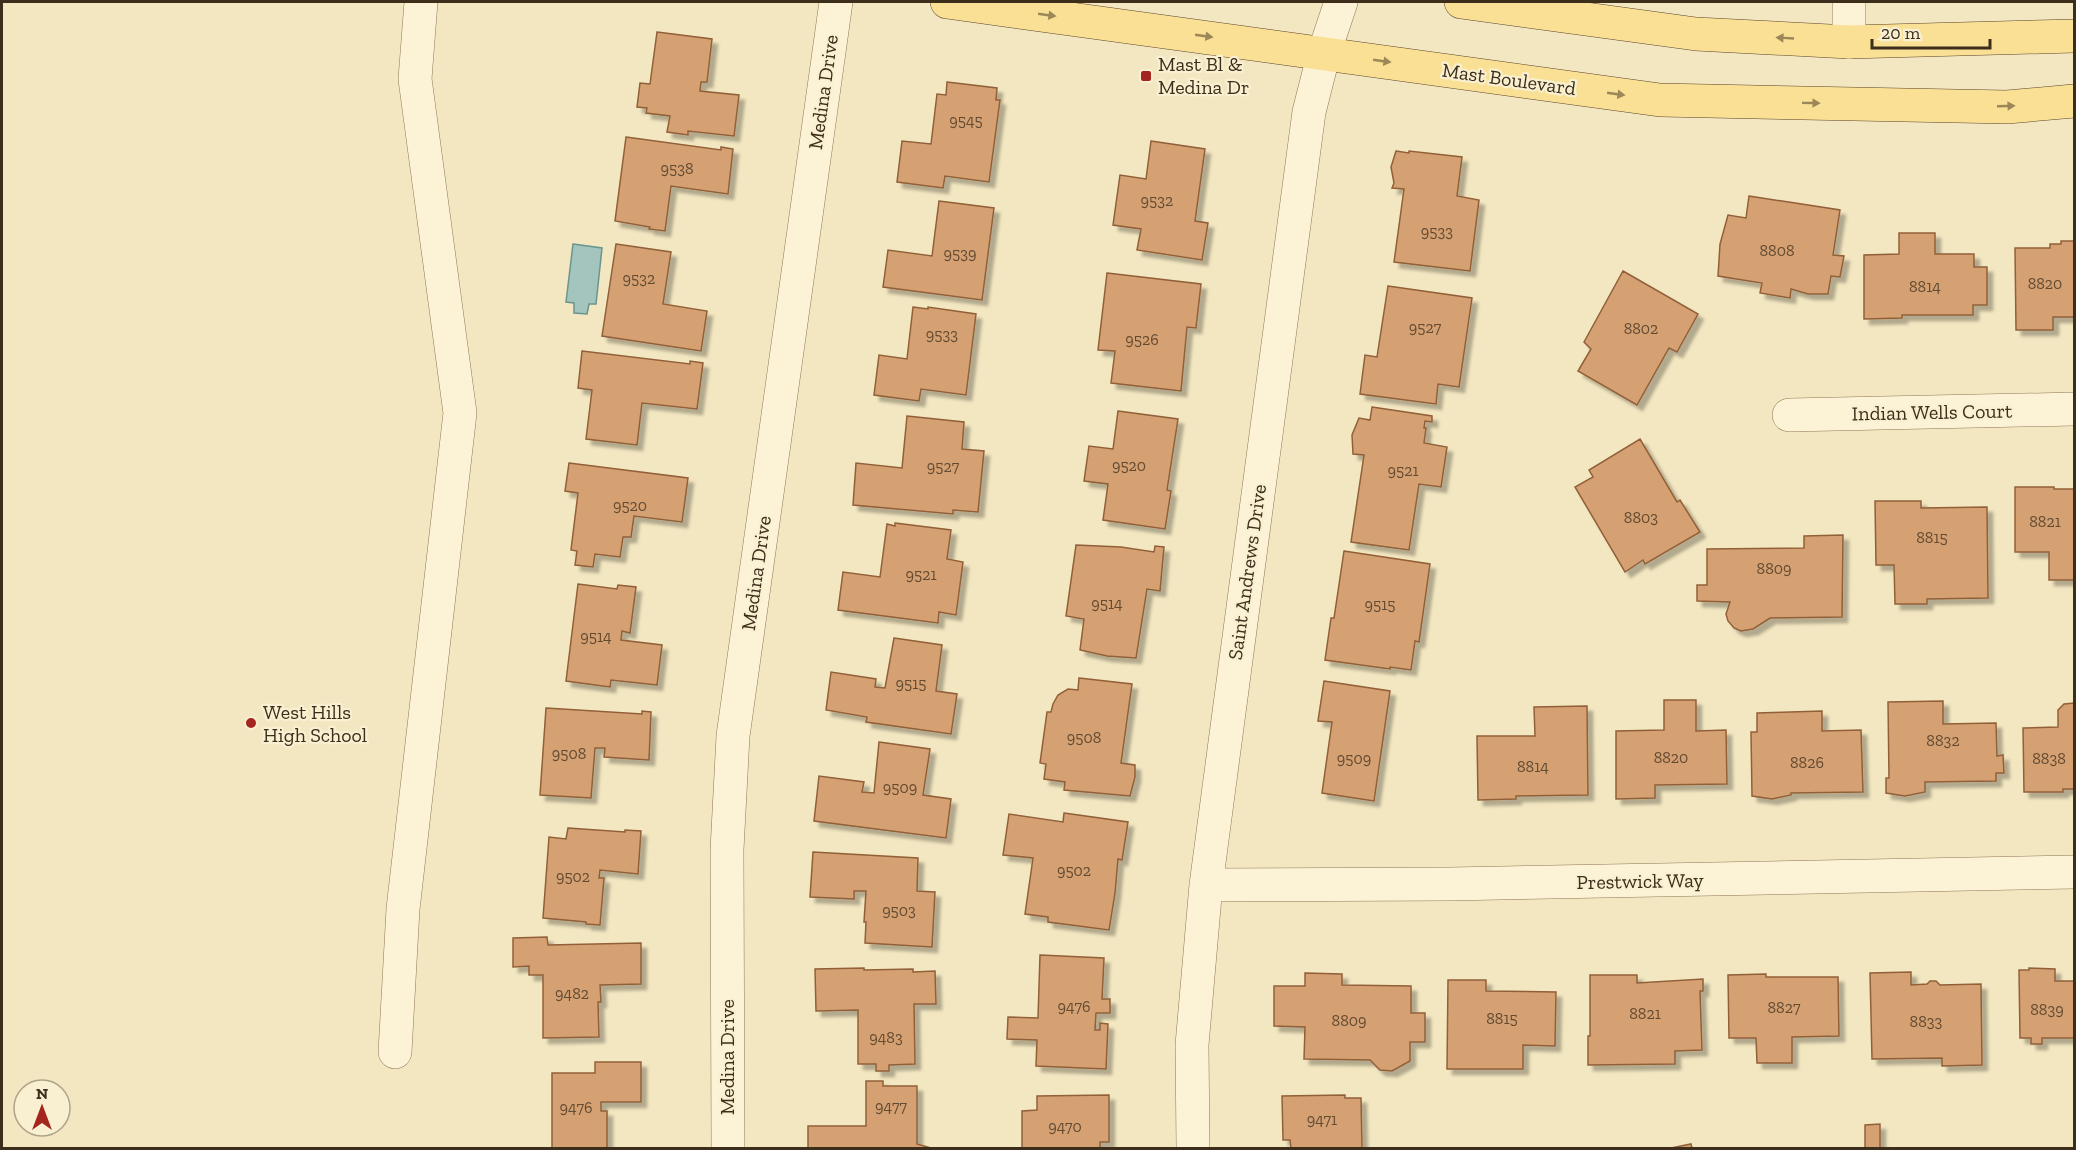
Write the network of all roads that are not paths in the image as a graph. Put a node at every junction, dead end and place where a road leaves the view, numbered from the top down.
1 (421, 2) edge
2 (836, 2) edge
3 (947, 2) edge
4 (1341, 2) edge
5 (1461, 2) edge
6 (1849, 2) edge
7 (2074, 36) edge
8 (1849, 42) junction
9 (1324, 53) junction
10 (2074, 101) edge
11 (2074, 409) edge
12 (1789, 415) dead end
13 (2074, 872) edge
14 (1206, 885) junction
15 (395, 1052) dead end
16 (728, 1149) edge
17 (1193, 1149) edge

1 - 15 street
2 - 16 street, Medina Drive
3 -> 9 main road, Mast Boulevard
4 - 9 street, Saint Andrews Drive
8 -> 5 main road
6 - 8 street
7 - 8 main road
9 -> 10 main road, Mast Boulevard
9 - 14 street, Saint Andrews Drive
11 - 12 street, Indian Wells Court
13 - 14 street, Prestwick Way
14 - 17 street, Saint Andrews Drive

